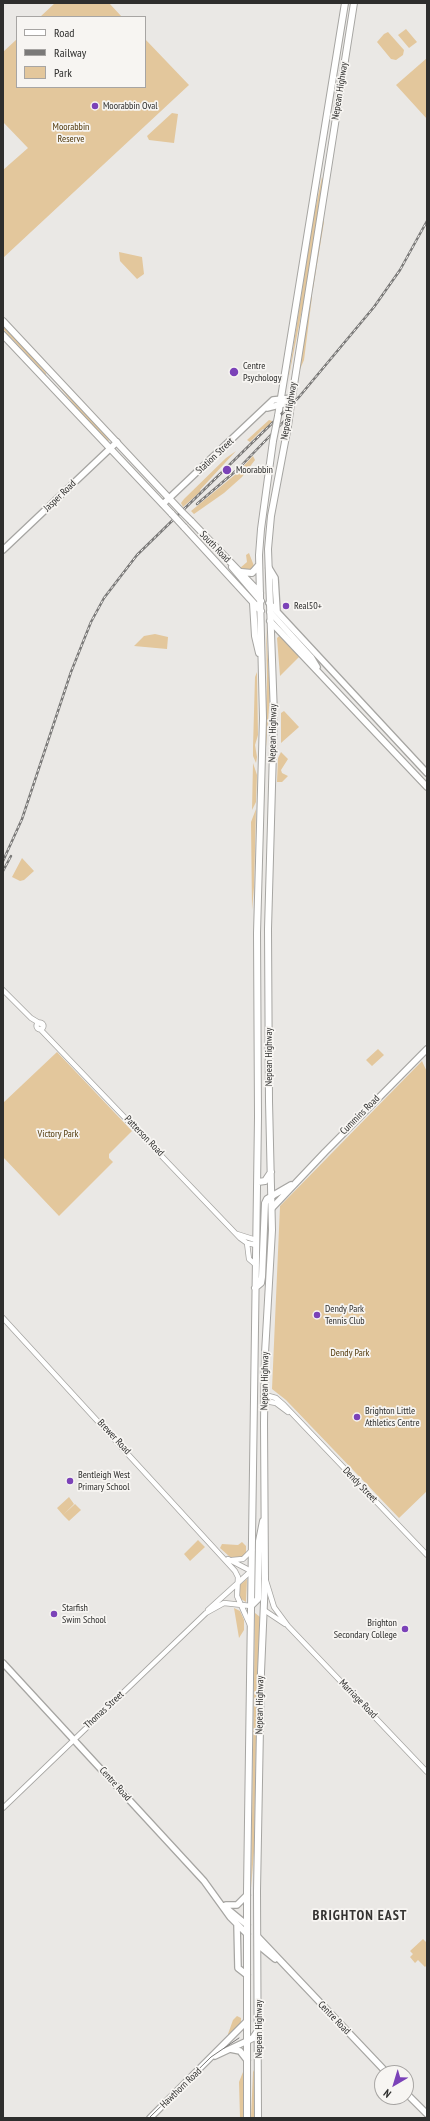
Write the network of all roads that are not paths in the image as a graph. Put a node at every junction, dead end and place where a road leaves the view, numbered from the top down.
1 (345, 3) edge
2 (354, 3) edge
3 (3, 321) edge
4 (3, 335) edge
5 (284, 383) junction
6 (294, 384) junction
7 (281, 401) junction
8 (291, 401) junction
9 (117, 442) junction
10 (110, 448) junction
11 (170, 498) junction
12 (163, 504) junction
13 (3, 550) edge
14 (226, 557) junction
15 (259, 565) junction
16 (269, 568) junction
17 (240, 571) junction
18 (260, 594) junction
19 (260, 601) junction
20 (253, 602) junction
21 (269, 603) junction
22 (261, 611) junction
23 (270, 612) junction
24 (277, 612) junction
25 (270, 621) junction
26 (294, 630) junction
27 (293, 637) junction
28 (311, 652) junction
29 (262, 659) junction
30 (318, 671) junction
31 (362, 702) junction
32 (355, 709) junction
33 (261, 767) junction
34 (272, 767) junction
35 (427, 773) edge
36 (427, 787) edge
37 (3, 990) edge
38 (258, 1023) junction
39 (268, 1023) junction
40 (427, 1049) edge
41 (272, 1172) junction
42 (258, 1182) junction
43 (295, 1182) junction
44 (272, 1196) junction
45 (272, 1208) junction
46 (236, 1234) junction
47 (256, 1242) junction
48 (247, 1243) junction
49 (263, 1244) junction
50 (272, 1246) junction
51 (256, 1265) junction
52 (255, 1288) junction
53 (3, 1318) edge
54 (265, 1373) junction
55 (254, 1383) junction
56 (254, 1398) junction
57 (265, 1398) junction
58 (264, 1423) junction
59 (253, 1427) junction
60 (265, 1514) junction
61 (252, 1549) junction
62 (258, 1550) junction
63 (427, 1555) edge
64 (223, 1556) junction
65 (230, 1560) junction
66 (251, 1571) junction
67 (258, 1575) junction
68 (265, 1579) junction
69 (237, 1583) junction
70 (239, 1603) junction
71 (251, 1606) junction
72 (264, 1608) junction
73 (278, 1612) junction
74 (206, 1613) junction
75 (250, 1625) junction
76 (288, 1626) junction
77 (3, 1663) edge
78 (74, 1739) junction
79 (427, 1772) edge
80 (3, 1808) edge
81 (257, 1891) junction
82 (247, 1893) junction
83 (224, 1905) junction
84 (237, 1924) junction
85 (247, 1925) junction
86 (247, 1934) junction
87 (258, 1937) junction
88 (258, 1945) junction
89 (281, 1962) junction
90 (247, 1975) junction
91 (247, 2021) junction
92 (259, 2029) junction
93 (247, 2041) junction
94 (229, 2049) junction
95 (212, 2058) junction
96 (247, 2060) junction
97 (379, 2065) edge
98 (259, 2067) junction
99 (247, 2076) junction
100 (414, 2101) edge
101 (427, 2114) edge
102 (150, 2118) edge
103 (247, 2118) edge
104 (258, 2118) edge

1 - 5 highway, Nepean Highway
2 - 6 highway, Nepean Highway
3 - 9 highway, South Road
4 - 10 highway, South Road
5 - 6 highway
5 - 7 highway, Nepean Highway
6 - 8 highway, Nepean Highway
7 - 8 main road
7 - 11 main road, Station Street
7 - 15 highway, Nepean Highway, bridge
8 - 16 highway, Nepean Highway, bridge
9 - 10 main road, Jasper Road
9 - 11 highway, South Road
10 - 12 highway, South Road
10 - 13 main road, Jasper Road
11 - 12 main road, Station Street
11 - 14 highway, South Road, bridge
12 - 20 highway, South Road, bridge
14 - 17 highway, South Road
14 - 19 highway
15 - 17 highway
15 - 18 highway, Nepean Highway
16 - 21 highway, Nepean Highway
16 - 24 main road
17 - 18 highway, South Road
18 - 19 highway, Nepean Highway
18 - 21 highway, South Road
19 - 22 highway, Nepean Highway
19 - 23 highway
20 - 22 highway, South Road
20 - 29 highway
21 - 23 highway, Nepean Highway
21 - 24 main road, South Road
22 - 25 highway, South Road
22 - 29 highway, Nepean Highway
23 - 25 highway, Nepean Highway
23 - 27 main road
24 - 26 main road, South Road
25 - 30 main road, South Road
25 - 34 highway, Nepean Highway
26 - 27 main road
26 - 28 main road, South Road
27 - 28 main road
28 - 30 main road
28 - 31 main road, South Road
29 - 33 highway, Nepean Highway
30 - 32 main road, South Road
31 - 32 main road
31 - 35 main road, South Road
32 - 36 main road, South Road
33 - 34 highway
33 - 38 highway, Nepean Highway
34 - 39 highway, Nepean Highway
37 - 46 street, Patterson Road
38 - 39 highway
38 - 42 highway, Nepean Highway
39 - 41 highway, Nepean Highway
40 - 43 main road, Cummins Road
41 - 42 highway
41 - 44 highway, Nepean Highway
42 - 47 highway, Nepean Highway
43 - 44 main road, Cummins Road
43 - 45 main road, Cummins Road
44 - 45 highway, Nepean Highway
44 - 49 highway
45 - 50 highway, Nepean Highway
46 - 47 street, Patterson Road
46 - 48 street, Patterson Road
47 - 48 street, Patterson Road
47 - 49 highway
47 - 51 highway, Nepean Highway
48 - 51 street
49 - 50 highway
49 - 52 highway
50 - 54 highway, Nepean Highway
51 - 52 highway, Nepean Highway
52 - 55 highway, Nepean Highway
53 - 64 street, Brewer Road
54 - 55 highway
54 - 57 highway, Nepean Highway
55 - 56 highway, Nepean Highway
56 - 57 highway
56 - 59 highway, Nepean Highway
57 - 58 highway, Nepean Highway
57 - 63 street, Dendy Street
58 - 59 highway
58 - 60 highway, Nepean Highway
59 - 61 highway, Nepean Highway
60 - 62 highway
60 - 68 highway, Nepean Highway
61 - 62 highway
61 - 65 street
61 - 66 highway, Nepean Highway
62 - 67 highway
64 - 65 street, Brewer Road
64 - 69 street, Brewer Road
65 - 66 street, Brewer Road
66 - 67 highway
66 - 69 street, Thomas Street
66 - 71 highway, Nepean Highway
67 - 68 highway
67 - 71 highway
68 - 72 highway, Nepean Highway
68 - 73 street, Marriage Road
69 - 70 street, Brewer Road
69 - 74 street, Thomas Street
70 - 71 street, Thomas Street
70 - 74 street, Thomas Street
70 - 75 street
71 - 72 highway
71 - 75 highway, Nepean Highway
72 - 73 street
72 - 76 street, Marriage Road
72 - 81 highway, Nepean Highway
73 - 76 street, Marriage Road
74 - 78 street, Thomas Street
75 - 82 highway, Nepean Highway
76 - 79 street, Marriage Road
77 - 78 main road, Centre Road
78 - 80 street, Thomas Street
78 - 83 main road, Centre Road
81 - 82 highway
81 - 87 highway, Nepean Highway
82 - 83 main road
82 - 85 highway, Nepean Highway
83 - 84 main road, Centre Road
83 - 85 main road, Centre Road
84 - 86 main road, Centre Road
84 - 90 main road
85 - 86 highway, Nepean Highway
85 - 87 highway, Centre Road
86 - 88 highway, Centre Road
86 - 90 highway, Nepean Highway
87 - 88 highway, Nepean Highway
87 - 89 main road, Centre Road
88 - 89 main road, Centre Road
88 - 92 highway, Nepean Highway
89 - 97 main road, Centre Road
90 - 91 highway, Nepean Highway
91 - 93 highway, Nepean Highway
91 - 95 main road, Hawthorn Road
92 - 93 highway
92 - 98 highway, Nepean Highway
93 - 94 main road, Hawthorn Road
93 - 96 highway, Nepean Highway
94 - 95 main road, Hawthorn Road
94 - 96 main road
95 - 102 main road, Hawthorn Road
96 - 99 highway, Nepean Highway
98 - 99 highway
98 - 104 highway, Nepean Highway
99 - 103 highway, Nepean Highway
100 - 101 main road

